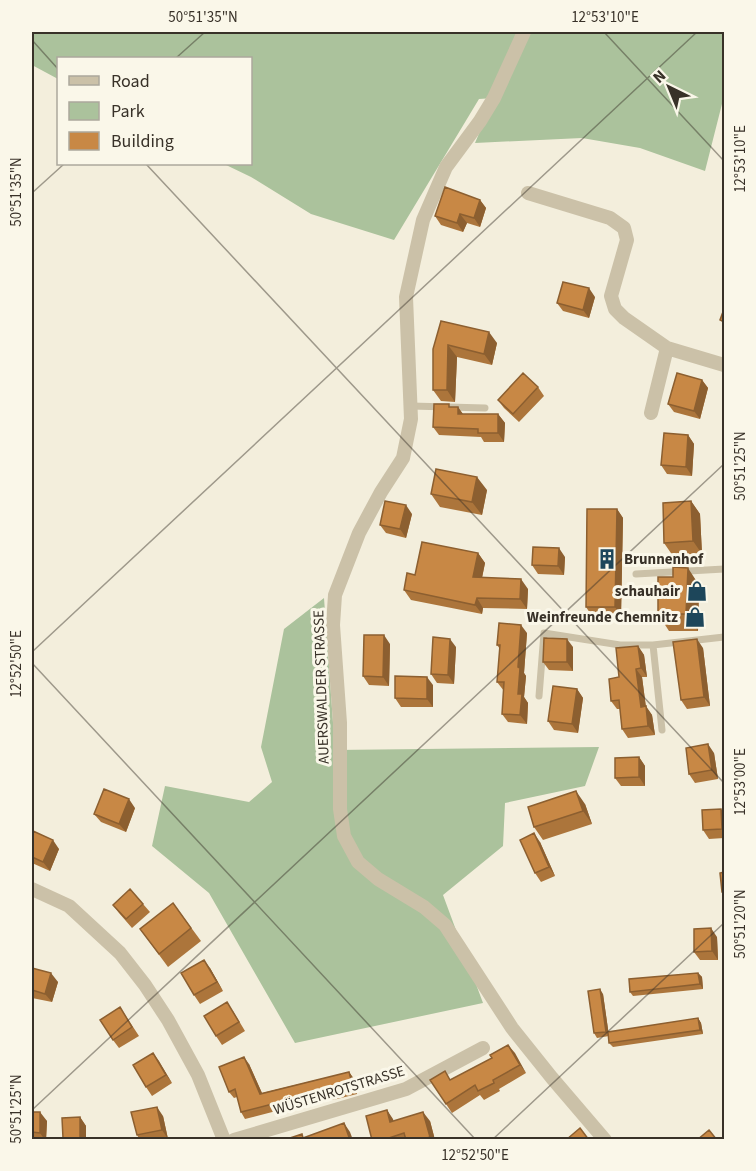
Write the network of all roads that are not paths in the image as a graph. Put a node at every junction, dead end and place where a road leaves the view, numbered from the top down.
1 (524, 32) edge
2 (528, 193) dead end
3 (667, 348) junction
4 (724, 365) edge
5 (411, 406) junction
6 (485, 408) dead end
7 (651, 412) dead end
8 (724, 569) edge
9 (636, 574) dead end
10 (724, 637) edge
11 (653, 645) junction
12 (539, 696) dead end
13 (662, 730) dead end
14 (32, 889) edge
15 (483, 1048) dead end
16 (224, 1140) edge
17 (234, 1140) edge
18 (605, 1140) edge

1 - 5 street, AUERSWALDER STRASSE
2 - 3 street
3 - 4 street
3 - 7 street
5 - 6 lane
5 - 18 street, AUERSWALDER STRASSE
8 - 9 lane
10 - 11 lane
11 - 12 lane
11 - 13 lane
14 - 16 street
15 - 17 street, WÜSTENROTSTRASSE

